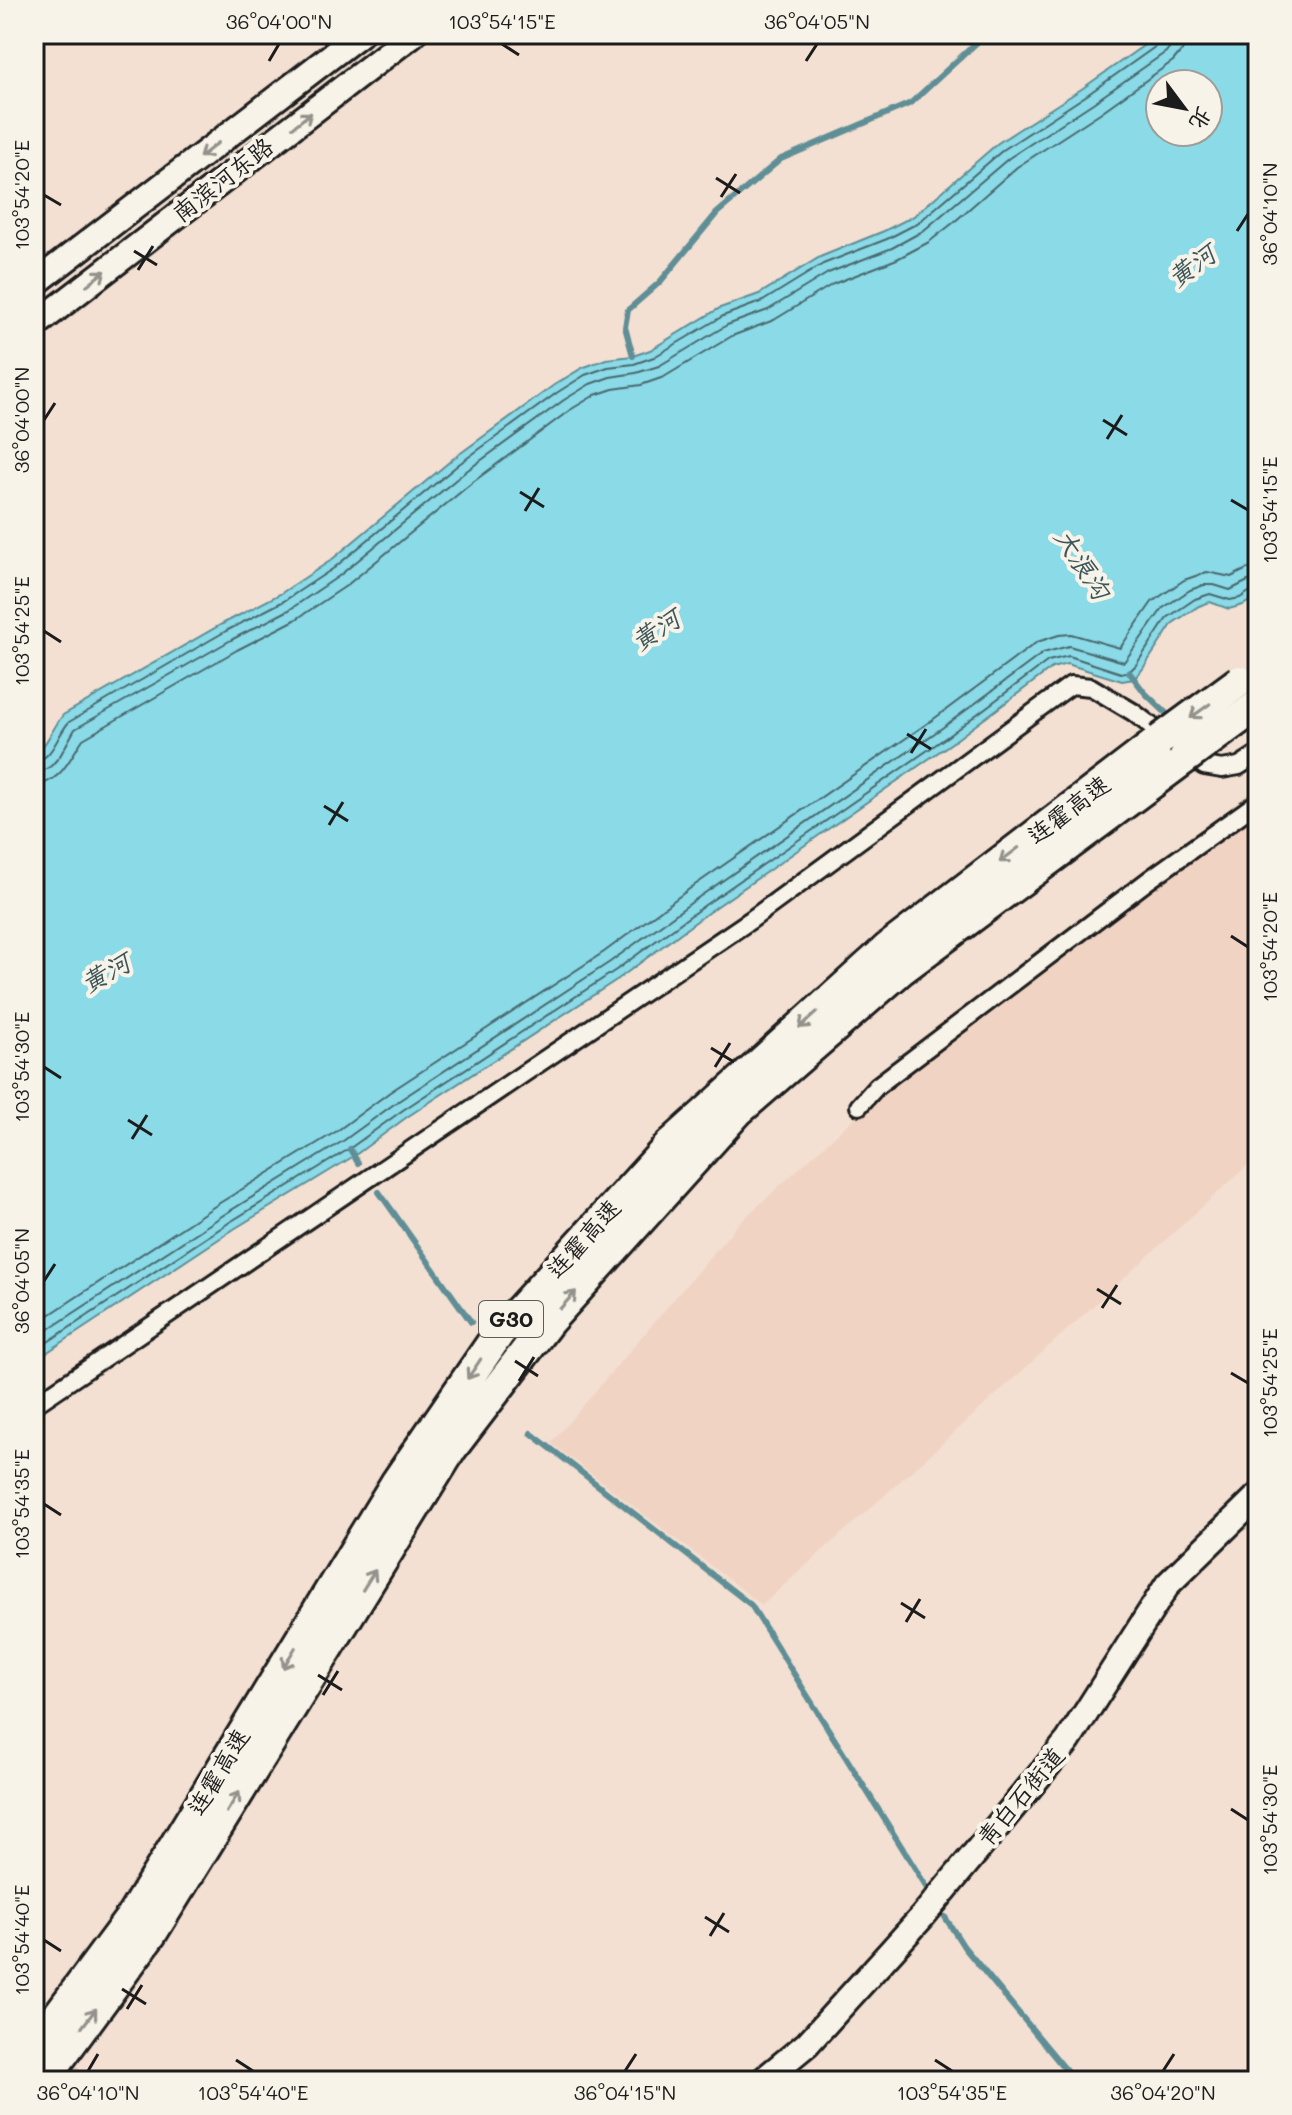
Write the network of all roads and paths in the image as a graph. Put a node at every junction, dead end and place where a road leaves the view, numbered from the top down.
1 (360, 34) edge
2 (413, 34) edge
3 (34, 284) edge
4 (34, 326) edge
5 (1252, 685) edge
6 (1258, 754) edge
7 (1258, 802) edge
8 (859, 1106) dead end
9 (34, 1405) edge
10 (1258, 1496) edge
11 (34, 2048) edge
12 (43, 2081) edge
13 (762, 2081) edge

1 -> 3 main road, 南滨河东路
4 -> 2 main road, 南滨河东路
5 -> 11 highway, 连霍高速 / G30, bridge
12 -> 5 highway, 连霍高速 / G30, bridge
6 - 9 street
7 - 8 street
10 - 13 main road, 青白石街道

